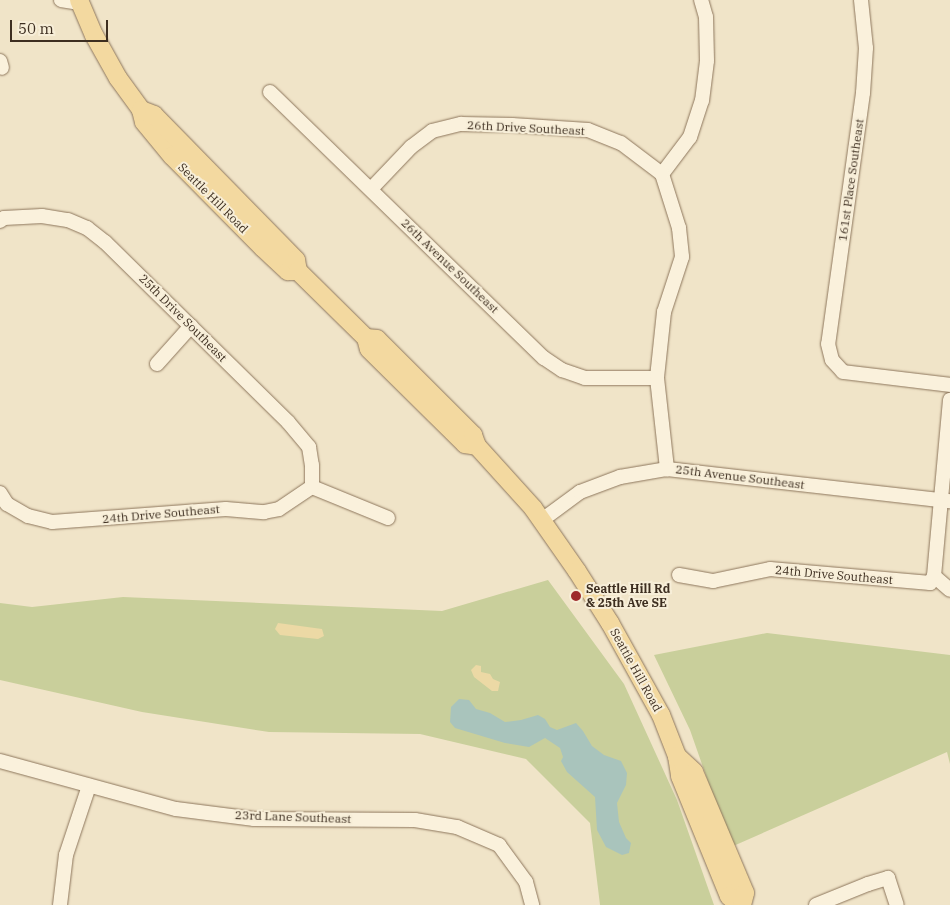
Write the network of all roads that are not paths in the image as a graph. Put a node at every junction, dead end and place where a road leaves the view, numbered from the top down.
1 (62, 0) edge
2 (701, 0) edge
3 (861, 0) edge
4 (80, 1) edge
5 (270, 92) dead end
6 (662, 174) junction
7 (371, 189) junction
8 (0, 221) edge
9 (191, 326) junction
10 (157, 364) dead end
11 (657, 378) junction
12 (950, 385) edge
13 (950, 400) edge
14 (667, 469) junction
15 (312, 487) junction
16 (4, 499) edge
17 (945, 501) edge
18 (388, 518) dead end
19 (542, 520) junction
20 (679, 575) dead end
21 (932, 579) junction
22 (950, 590) edge
23 (677, 756) junction
24 (0, 761) edge
25 (89, 786) junction
26 (60, 905) edge
27 (532, 905) edge
28 (738, 905) edge
29 (742, 905) edge
30 (816, 905) edge
31 (897, 905) edge

1 - 4 street
2 - 6 street
3 - 12 street, 161st Place Southeast
4 - 19 main road, Seattle Hill Road
5 - 7 street, 26th Avenue Southeast
6 - 7 street, 26th Drive Southeast
6 - 11 street
7 - 11 street, 26th Avenue Southeast
8 - 9 street, 25th Drive Southeast
9 - 10 street
9 - 15 street, 25th Drive Southeast
11 - 14 street
13 - 17 street
14 - 17 street, 25th Avenue Southeast
14 - 19 street, 25th Avenue Southeast
15 - 16 street, 24th Drive Southeast
15 - 18 street
17 - 21 street
19 - 23 main road, Seattle Hill Road
20 - 21 street, 24th Drive Southeast
21 - 22 street
23 - 28 main road, Seattle Hill Road
23 - 29 main road, Seattle Hill Road
24 - 25 street, 23rd Lane Southeast
25 - 26 street
25 - 27 street, 23rd Lane Southeast
30 - 31 street

